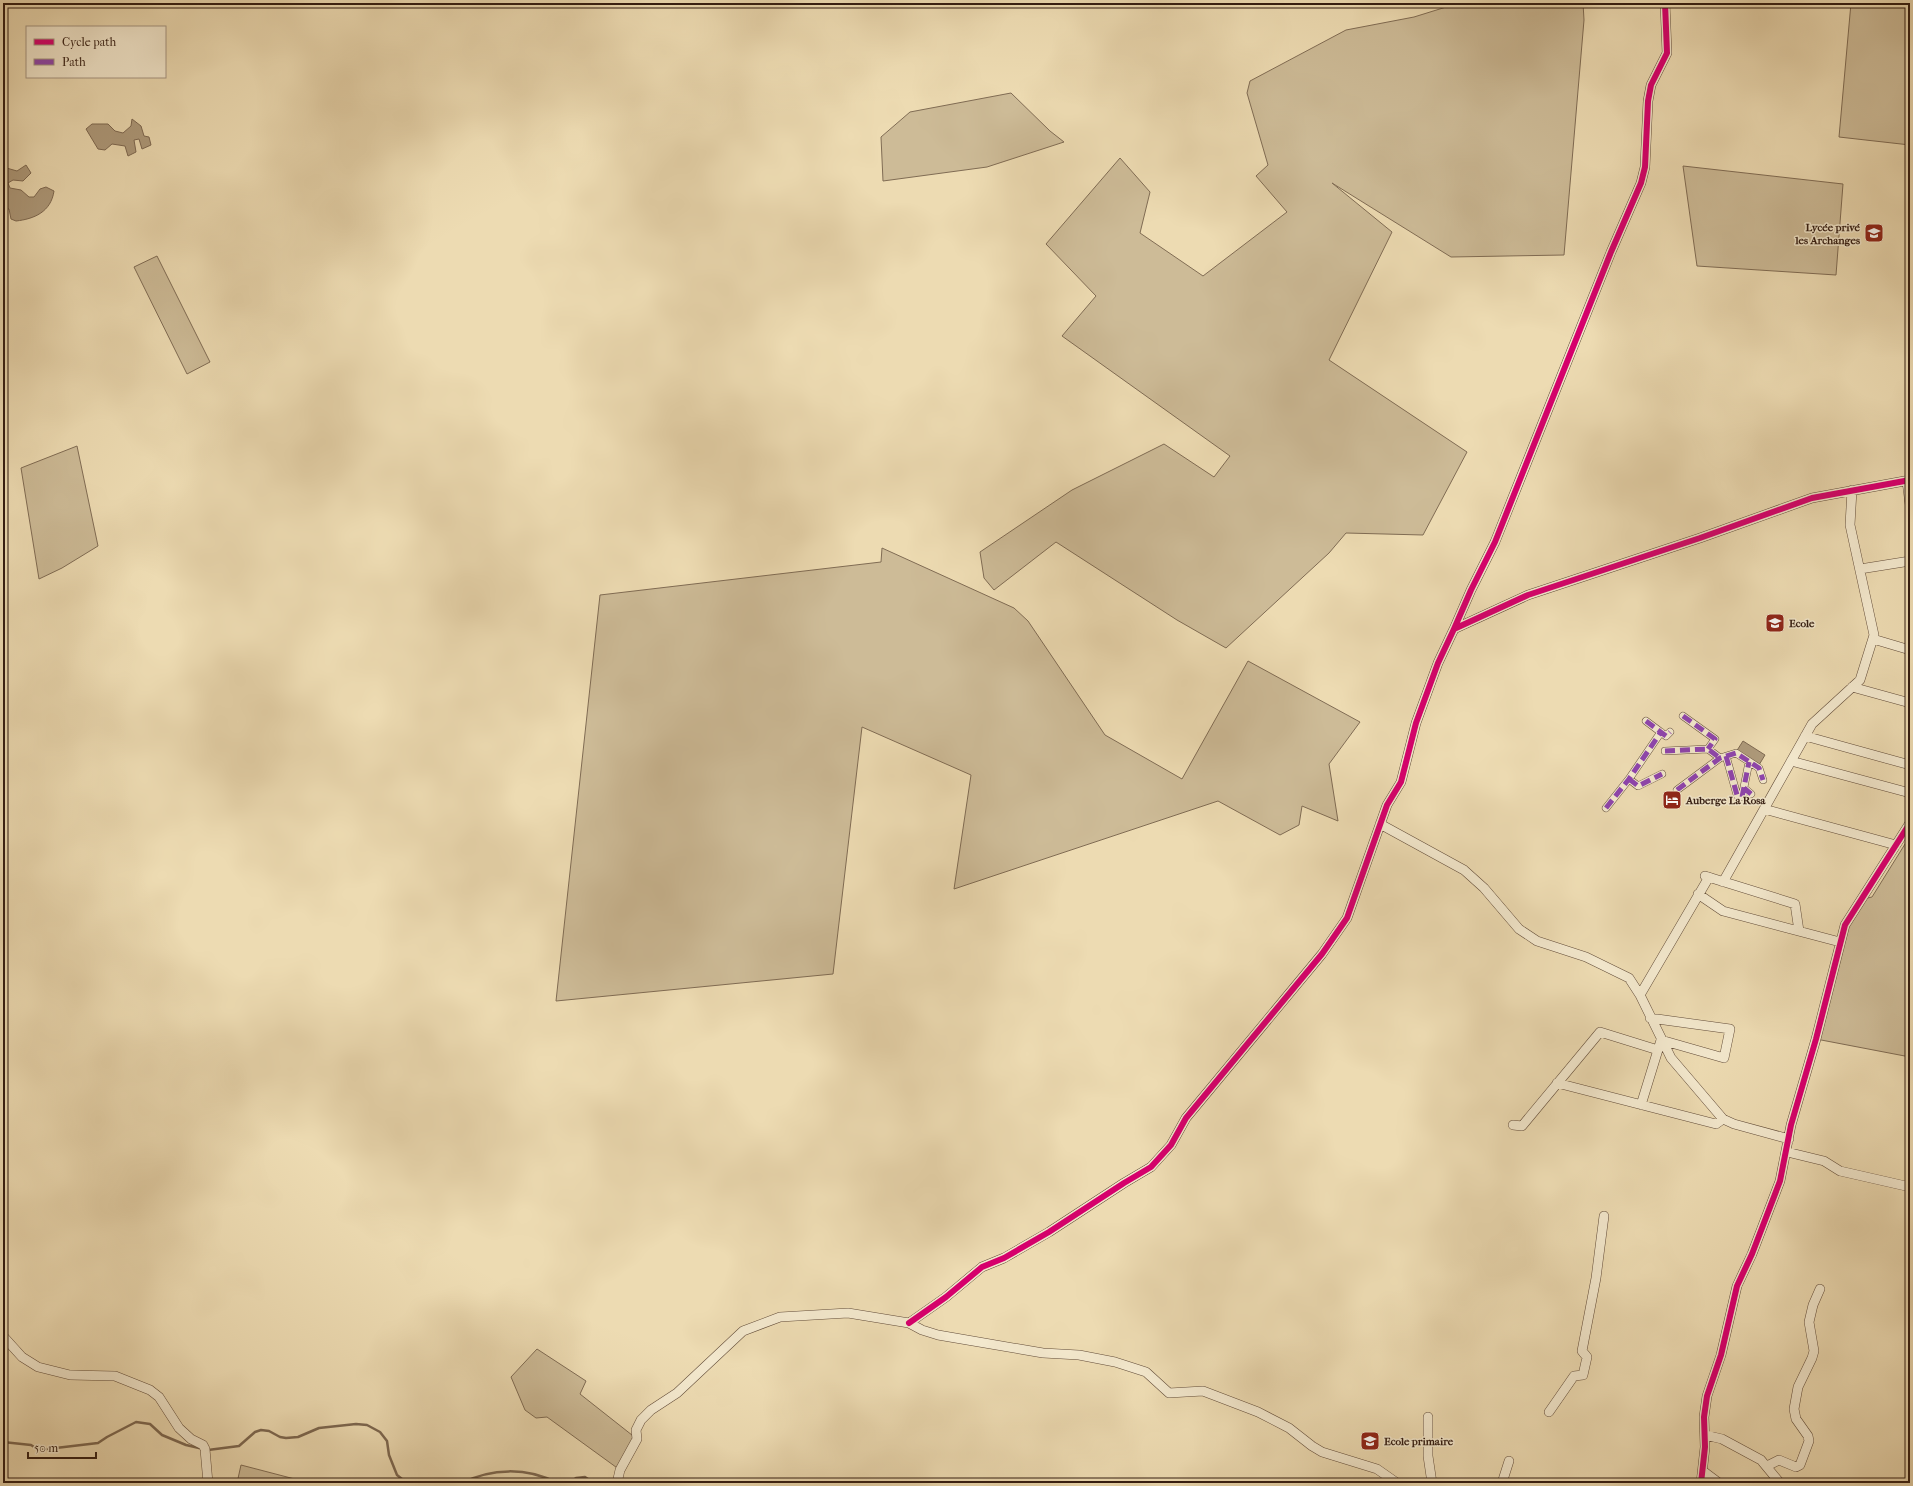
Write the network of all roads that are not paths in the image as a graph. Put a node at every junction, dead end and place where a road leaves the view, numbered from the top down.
1 (1664, 3) edge
2 (1909, 481) edge
3 (1852, 490) junction
4 (1910, 505) edge
5 (1910, 561) edge
6 (1860, 569) junction
7 (1454, 629) junction
8 (1873, 639) junction
9 (1910, 650) edge
10 (1852, 687) junction
11 (1910, 703) edge
12 (1683, 716) dead end
13 (1648, 725) dead end
14 (1661, 732) junction
15 (1670, 732) dead end
16 (1805, 736) junction
17 (1708, 749) junction
18 (1665, 750) dead end
19 (1723, 757) junction
20 (1791, 761) junction
21 (1749, 762) junction
22 (1910, 765) edge
23 (1662, 774) dead end
24 (1629, 779) junction
25 (1763, 780) dead end
26 (1744, 788) junction
27 (1678, 790) dead end
28 (1910, 793) edge
29 (1751, 794) dead end
30 (1606, 808) dead end
31 (1764, 809) junction
32 (1910, 823) edge
33 (1380, 824) junction
34 (1896, 845) junction
35 (1723, 882) junction
36 (1698, 894) junction
37 (1799, 931) junction
38 (1840, 942) junction
39 (1640, 995) junction
40 (1650, 1018) junction
41 (1661, 1040) junction
42 (1658, 1050) junction
43 (1557, 1082) junction
44 (1641, 1104) junction
45 (1723, 1119) junction
46 (1513, 1125) dead end
47 (1789, 1139) junction
48 (1787, 1152) junction
49 (1910, 1187) edge
50 (1604, 1216) dead end
51 (1820, 1290) dead end
52 (909, 1323) junction
53 (3, 1336) edge
54 (1549, 1412) dead end
55 (1428, 1417) dead end
56 (1705, 1435) junction
57 (1510, 1461) dead end
58 (1767, 1466) junction
59 (1703, 1471) junction
60 (208, 1483) edge
61 (617, 1483) edge
62 (1397, 1483) edge
63 (1432, 1483) edge
64 (1502, 1483) edge
65 (1702, 1483) edge
66 (1719, 1483) edge
67 (1780, 1483) edge

1 - 7 street
2 - 3 street
2 - 4 street
3 - 6 street
3 - 7 street
5 - 6 street
6 - 8 street
7 - 33 street
8 - 9 street
8 - 10 street
10 - 11 street
10 - 16 street
12 - 17 street
13 - 14 street
14 - 15 street
14 - 24 street
16 - 20 street
16 - 22 street
17 - 18 street
17 - 19 street
19 - 21 street
19 - 26 street
19 - 27 street
20 - 28 street
20 - 31 street
21 - 25 street
21 - 26 street
23 - 24 street
24 - 30 street
26 - 29 street
31 - 34 street
31 - 35 street
32 - 34 street
33 - 39 street
33 - 52 street
34 - 38 street
35 - 36 street
35 - 37 street
36 - 37 street
36 - 39 street
37 - 38 street
38 - 47 street
39 - 40 street
40 - 41 street
40 - 41 street
41 - 42 street
41 - 45 street
42 - 43 street
42 - 44 street
43 - 44 street
43 - 46 street
44 - 45 street
45 - 47 street
47 - 48 street
48 - 49 street
48 - 56 street
50 - 54 street
51 - 58 street
52 - 61 street
52 - 62 street
53 - 60 street
55 - 63 street
56 - 58 street
56 - 59 street
57 - 64 street
58 - 67 street
59 - 65 street
59 - 66 street

